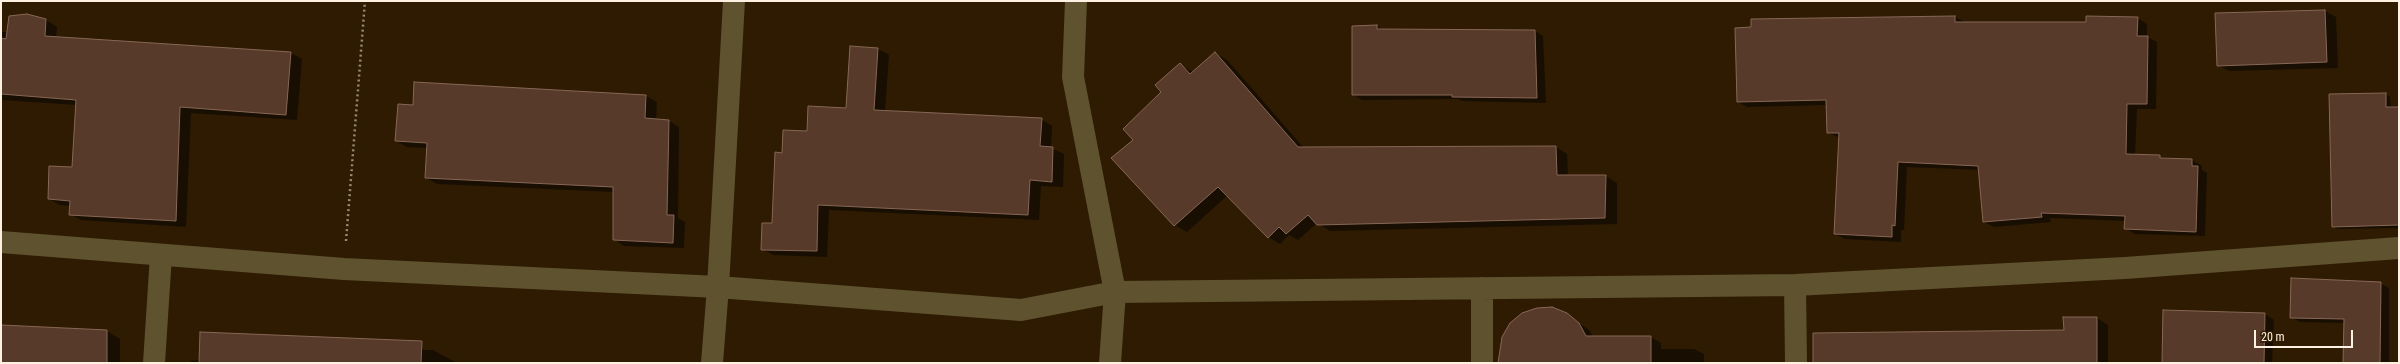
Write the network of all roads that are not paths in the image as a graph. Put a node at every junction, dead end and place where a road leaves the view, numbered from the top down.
1 (734, 1) edge
2 (1076, 1) edge
3 (1, 242) edge
4 (2399, 248) edge
5 (160, 255) junction
6 (1795, 285) junction
7 (718, 287) junction
8 (1482, 288) junction
9 (1115, 292) junction
10 (154, 363) edge
11 (712, 363) edge
12 (1110, 363) edge
13 (1482, 363) edge
14 (1796, 363) edge

1 - 7 street
2 - 9 street
3 - 5 street
4 - 6 street
5 - 7 street
5 - 10 street
6 - 8 street
6 - 14 street
7 - 9 street
7 - 11 street
8 - 9 street
8 - 13 street
9 - 12 street

